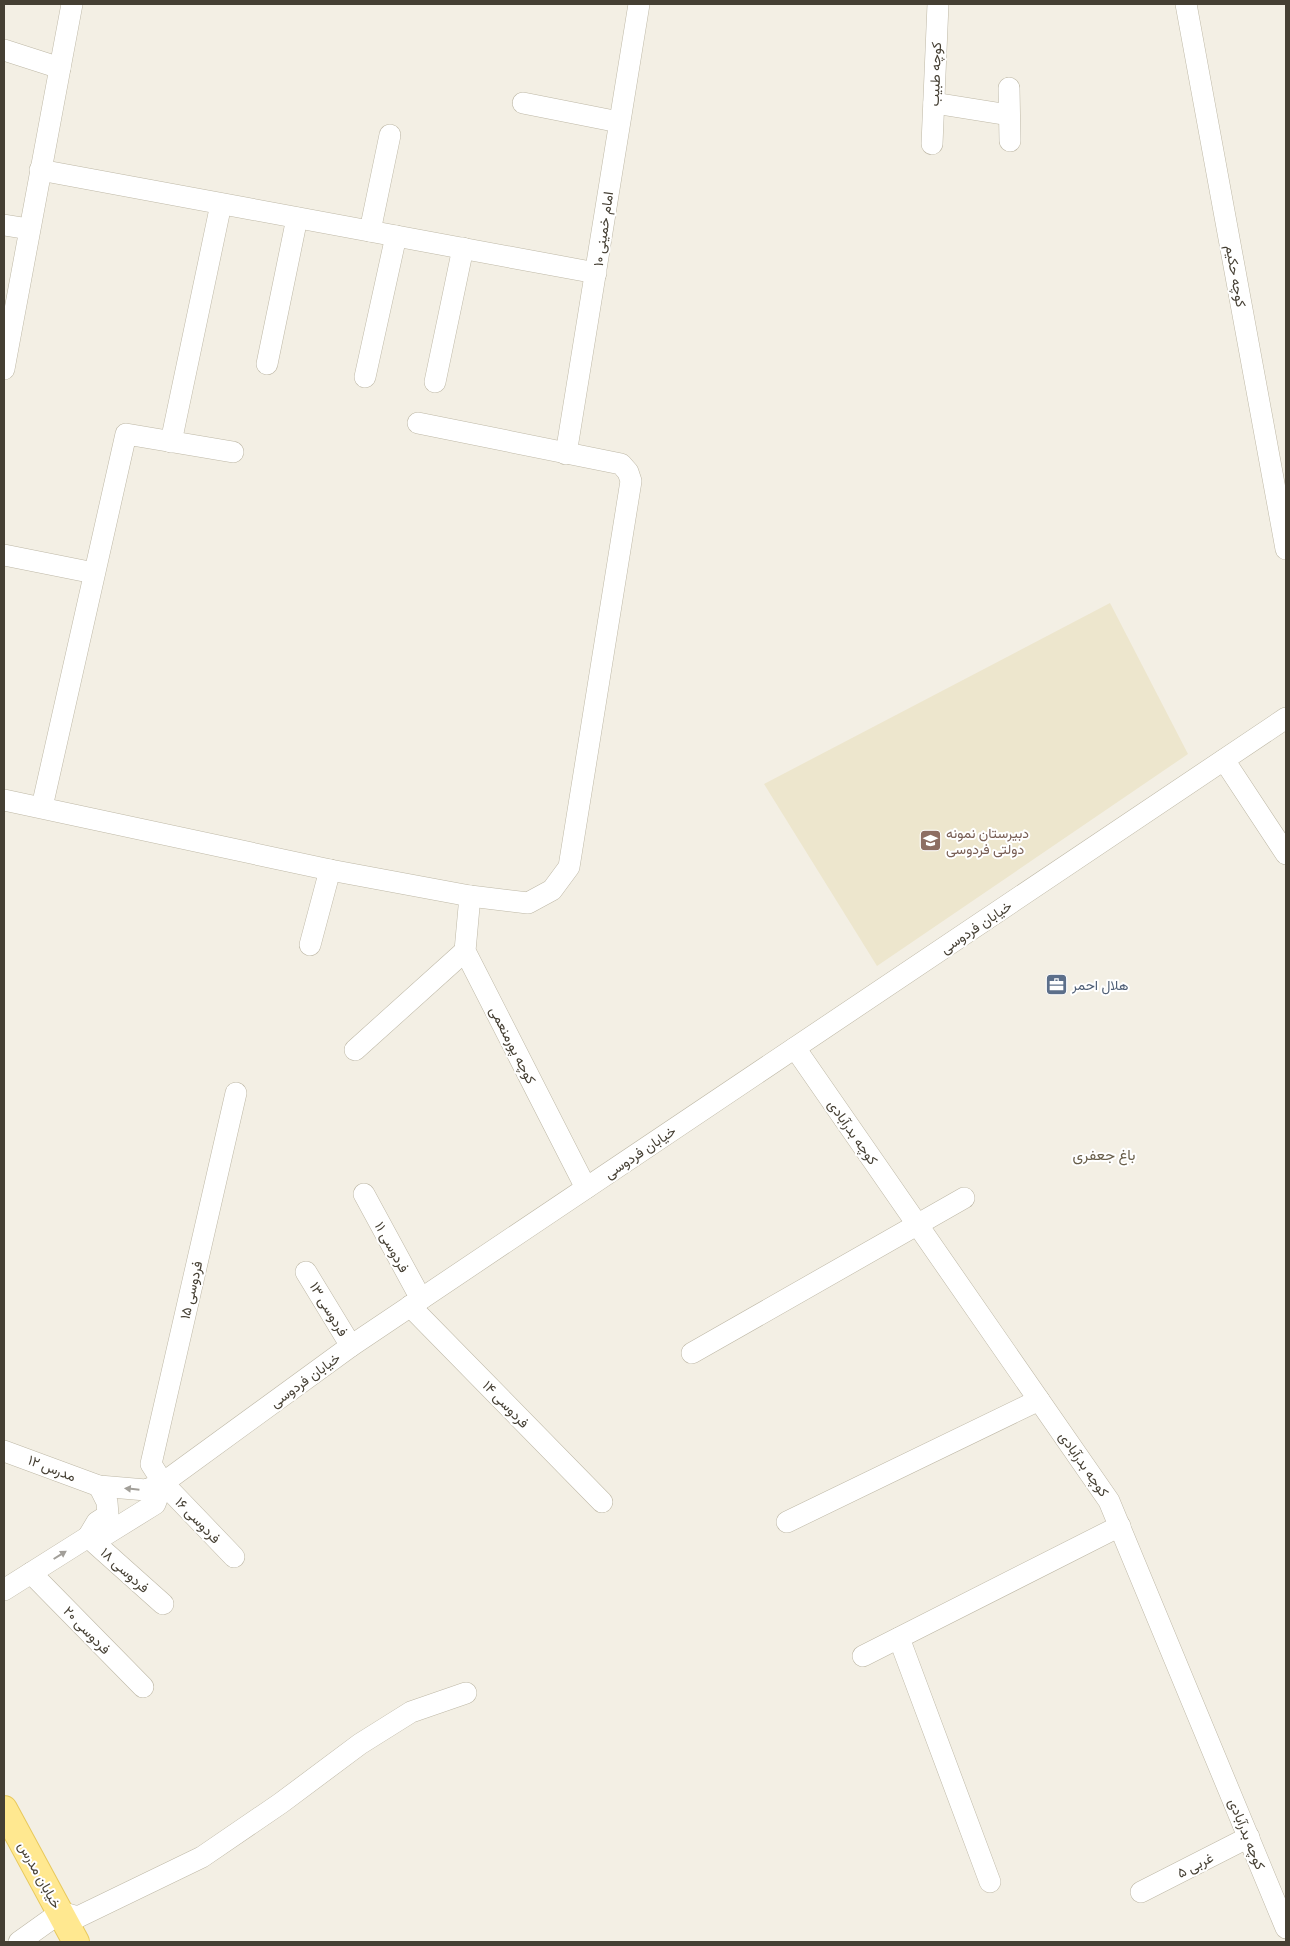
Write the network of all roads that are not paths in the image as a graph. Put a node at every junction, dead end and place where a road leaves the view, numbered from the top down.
1 (72, 4) edge
2 (639, 4) edge
3 (938, 4) edge
4 (1186, 4) edge
5 (4, 50) edge
6 (60, 68) junction
7 (1009, 88) dead end
8 (934, 103) junction
9 (523, 104) dead end
10 (1009, 115) junction
11 (619, 122) junction
12 (390, 135) dead end
13 (1010, 141) dead end
14 (932, 144) dead end
15 (40, 170) junction
16 (221, 204) junction
17 (297, 218) junction
18 (4, 225) edge
19 (29, 229) junction
20 (370, 231) junction
21 (396, 236) junction
22 (463, 248) junction
23 (596, 273) junction
24 (11, 283) edge
25 (267, 364) dead end
26 (4, 369) edge
27 (365, 377) dead end
28 (435, 382) dead end
29 (418, 423) dead end
30 (171, 442) junction
31 (233, 452) dead end
32 (566, 454) junction
33 (1286, 549) edge
34 (4, 555) edge
35 (94, 573) junction
36 (1286, 718) edge
37 (1224, 760) junction
38 (4, 800) edge
39 (42, 808) junction
40 (1286, 854) edge
41 (330, 870) junction
42 (470, 896) junction
43 (310, 945) dead end
44 (465, 951) junction
45 (794, 1048) junction
46 (355, 1050) dead end
47 (236, 1093) dead end
48 (586, 1188) junction
49 (364, 1194) dead end
50 (964, 1198) dead end
51 (917, 1225) junction
52 (306, 1272) dead end
53 (415, 1303) junction
54 (352, 1346) junction
55 (692, 1353) dead end
56 (1039, 1400) junction
57 (4, 1451) edge
58 (163, 1483) junction
59 (100, 1486) junction
60 (602, 1502) dead end
61 (787, 1522) dead end
62 (1120, 1526) junction
63 (88, 1537) junction
64 (234, 1557) dead end
65 (31, 1573) junction
66 (4, 1590) edge
67 (163, 1604) dead end
68 (899, 1638) junction
69 (863, 1656) dead end
70 (143, 1687) dead end
71 (466, 1693) dead end
72 (4, 1809) edge
73 (1249, 1837) junction
74 (990, 1882) dead end
75 (1141, 1892) dead end
76 (61, 1912) junction
77 (1286, 1928) edge
78 (19, 1942) edge
79 (76, 1942) edge

1 - 6 street
2 - 11 street, امام خمینی ۱۰
3 - 8 street, کوچه طبیب
4 - 33 street, کوچه حکیم
5 - 6 street
6 - 15 street
7 - 10 street
8 - 10 street
8 - 14 street, کوچه طبیب
9 - 11 street
10 - 13 street
11 - 23 street, امام خمینی ۱۰
12 - 20 street
15 - 16 street
15 - 19 street
16 - 17 street
16 - 30 street
17 - 20 street
17 - 25 street
18 - 19 street
19 - 24 street
20 - 21 street
21 - 22 street
21 - 27 street
22 - 23 street
22 - 28 street
23 - 32 street, امام خمینی ۱۰
24 - 26 street
29 - 32 street
30 - 31 street
30 - 35 street
32 - 42 street
34 - 35 street
35 - 39 street
36 - 37 street, خیابان فردوسی
37 - 40 street
37 - 45 street, خیابان فردوسی
38 - 39 street
39 - 41 street
41 - 42 street
41 - 43 street
42 - 44 street
44 - 46 street
44 - 48 street, کوچه پورمنعمی
45 - 48 street, خیابان فردوسی
45 - 51 street, کوچه بدرآبادی
47 - 58 street, فردوسی ۱۵
48 - 53 street, خیابان فردوسی
49 - 53 street, فردوسی ۱۱
50 - 51 street
51 - 55 street
51 - 56 street, کوچه بدرآبادی
52 - 54 street, فردوسی ۱۳
53 - 54 street, خیابان فردوسی
53 - 60 street, فردوسی ۱۴
54 - 58 street, خیابان فردوسی
56 - 61 street
56 - 62 street, کوچه بدرآبادی
57 - 59 street, مدرس ۱۲
58 -> 59 street, مدرس ۱۲
58 - 63 street, خیابان فردوسی
58 - 64 street, فردوسی ۱۶
59 - 63 street
62 - 68 street
62 - 73 street, کوچه بدرآبادی
65 -> 63 street, خیابان فردوسی
63 - 67 street, فردوسی ۱۸
65 - 66 street, خیابان فردوسی
65 - 70 street, فردوسی ۲۰
68 - 69 street
68 - 74 street
71 - 76 street
72 - 76 main road, خیابان مدرس
73 - 75 street, ۵ غربی
73 - 77 street, کوچه بدرآبادی
76 - 78 street
76 - 79 main road, خیابان مدرس

